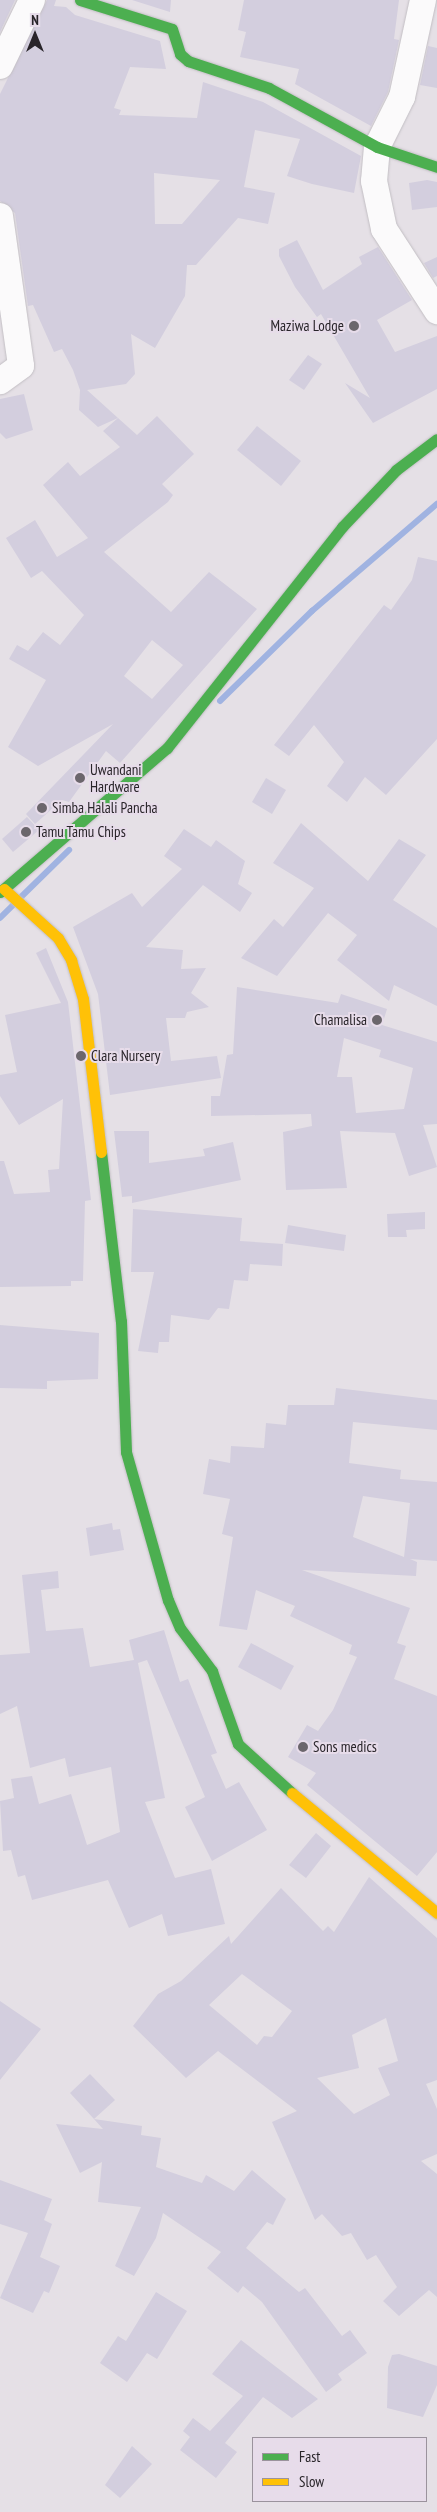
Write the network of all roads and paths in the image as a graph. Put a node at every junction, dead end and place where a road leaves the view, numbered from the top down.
1 (32, 0) edge
2 (80, 0) edge
3 (423, 0) edge
4 (0, 66) edge
5 (378, 148) junction
6 (437, 167) edge
7 (0, 216) edge
8 (437, 311) edge
9 (0, 381) edge
10 (437, 439) edge
11 (2, 891) edge
12 (437, 1913) edge

1 - 4 street
2 - 5 street
3 - 5 street
5 - 6 street
5 - 8 street
7 - 9 street
10 - 11 street
11 - 12 street

